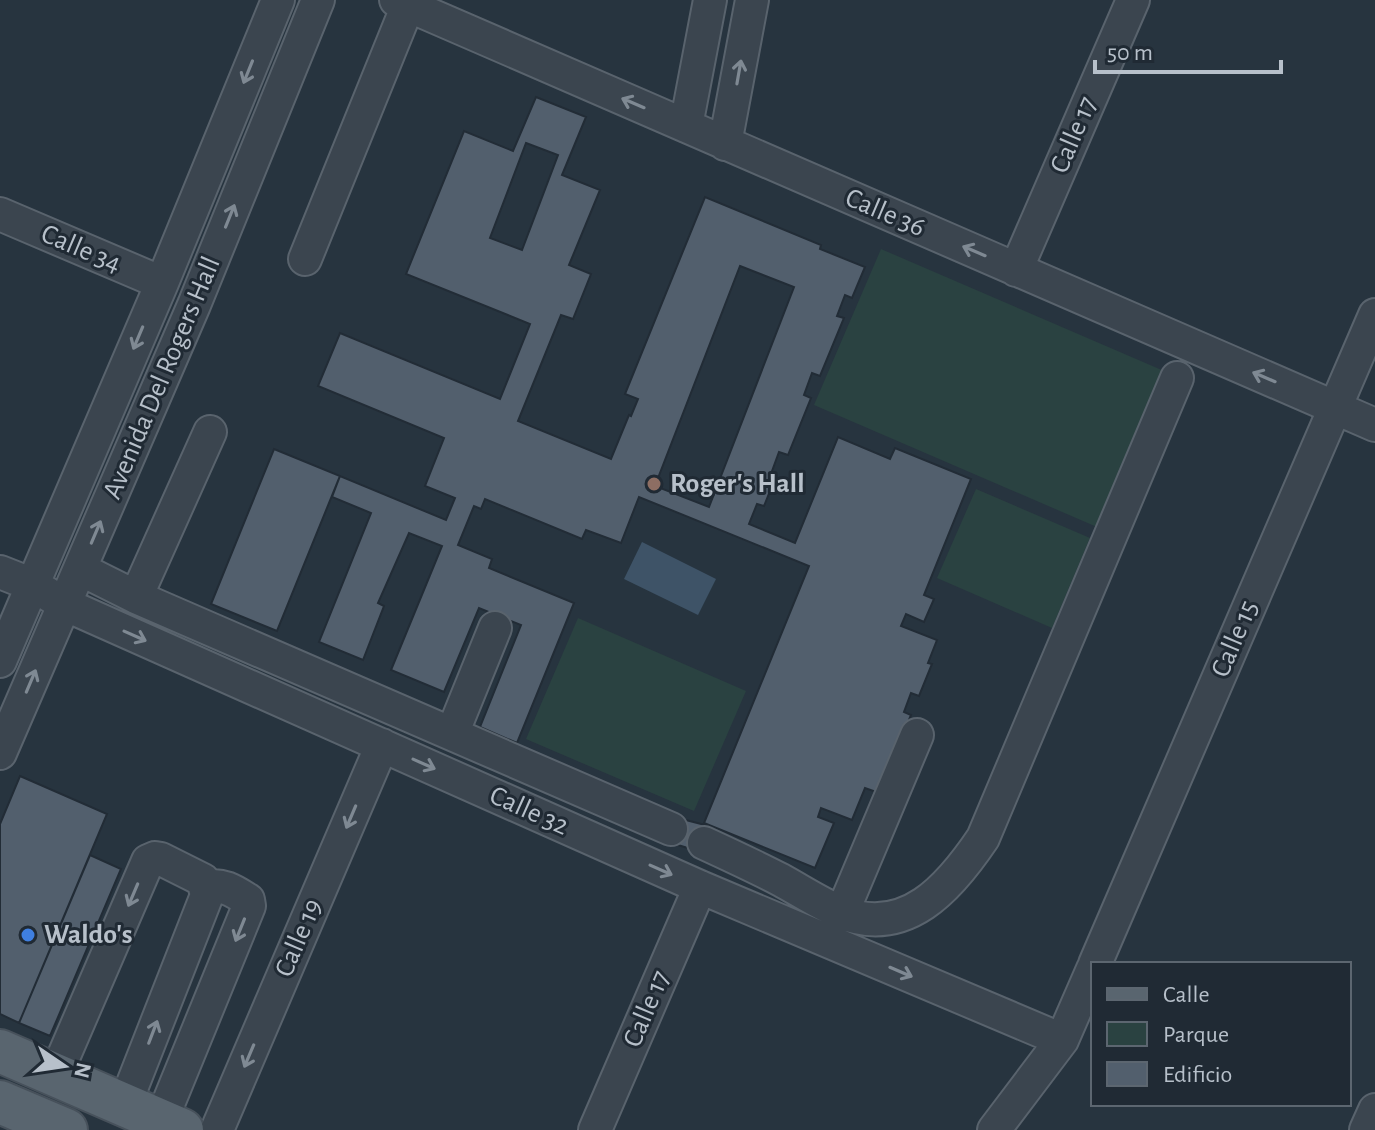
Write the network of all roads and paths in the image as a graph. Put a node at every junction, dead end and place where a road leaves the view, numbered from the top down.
1 (278, 0) edge
2 (318, 0) edge
3 (710, 0) edge
4 (752, 0) edge
5 (1133, 0) edge
6 (402, 3) edge
7 (686, 126) junction
8 (725, 144) junction
9 (0, 214) edge
10 (305, 259) dead end
11 (1016, 270) junction
12 (162, 283) junction
13 (1375, 315) edge
14 (1177, 378) dead end
15 (1336, 407) junction
16 (1375, 425) edge
17 (210, 432) dead end
18 (80, 569) junction
19 (0, 572) edge
20 (33, 585) junction
21 (136, 597) junction
22 (64, 604) junction
23 (495, 628) dead end
24 (0, 661) edge
25 (452, 734) junction
26 (917, 735) dead end
27 (382, 745) junction
28 (0, 753) edge
29 (671, 829) dead end
30 (704, 843) dead end
31 (205, 887) junction
32 (700, 887) junction
33 (842, 913) junction
34 (1096, 962) edge
35 (1091, 974) edge
36 (1062, 1040) junction
37 (0, 1051) edge
38 (56, 1074) junction
39 (0, 1102) edge
40 (1375, 1110) edge
41 (156, 1119) edge
42 (66, 1130) edge
43 (217, 1130) edge
44 (595, 1130) edge
45 (994, 1130) edge
46 (1366, 1130) edge

1 -> 12 street, Avenida Del Rogers Hall
18 -> 2 street, Avenida Del Rogers Hall
3 - 7 street
8 -> 4 street
5 - 11 street, Calle 17
7 -> 6 street, Calle 36
6 - 10 street
7 - 8 street, Calle 36
11 -> 8 street, Calle 36
9 - 12 street, Calle 34
15 -> 11 street, Calle 36
12 -> 20 street, Avenida Del Rogers Hall
13 - 15 street, Calle 15
14 - 33 street
15 - 16 street, Calle 36
15 - 34 street, Calle 15
17 - 21 street
18 - 21 street
18 - 22 street, Avenida Del Rogers Hall
19 - 20 street, Calle 32
20 - 22 street, Calle 32
20 - 24 street, Avenida Del Rogers Hall
21 - 25 street
22 -> 27 street, Calle 32
28 -> 22 street, Avenida Del Rogers Hall
23 - 25 street
25 - 29 street
26 - 33 street
27 -> 32 street, Calle 32
27 -> 43 street, Calle 19
30 - 33 street
31 -> 38 street
41 -> 31 street
31 -> 41 street
32 -> 36 street, Calle 32
32 - 44 street, Calle 17
35 - 36 street, Calle 15
36 - 45 street, Calle 15
37 - 38 main road
38 - 41 main road
39 - 42 main road
40 - 46 street

